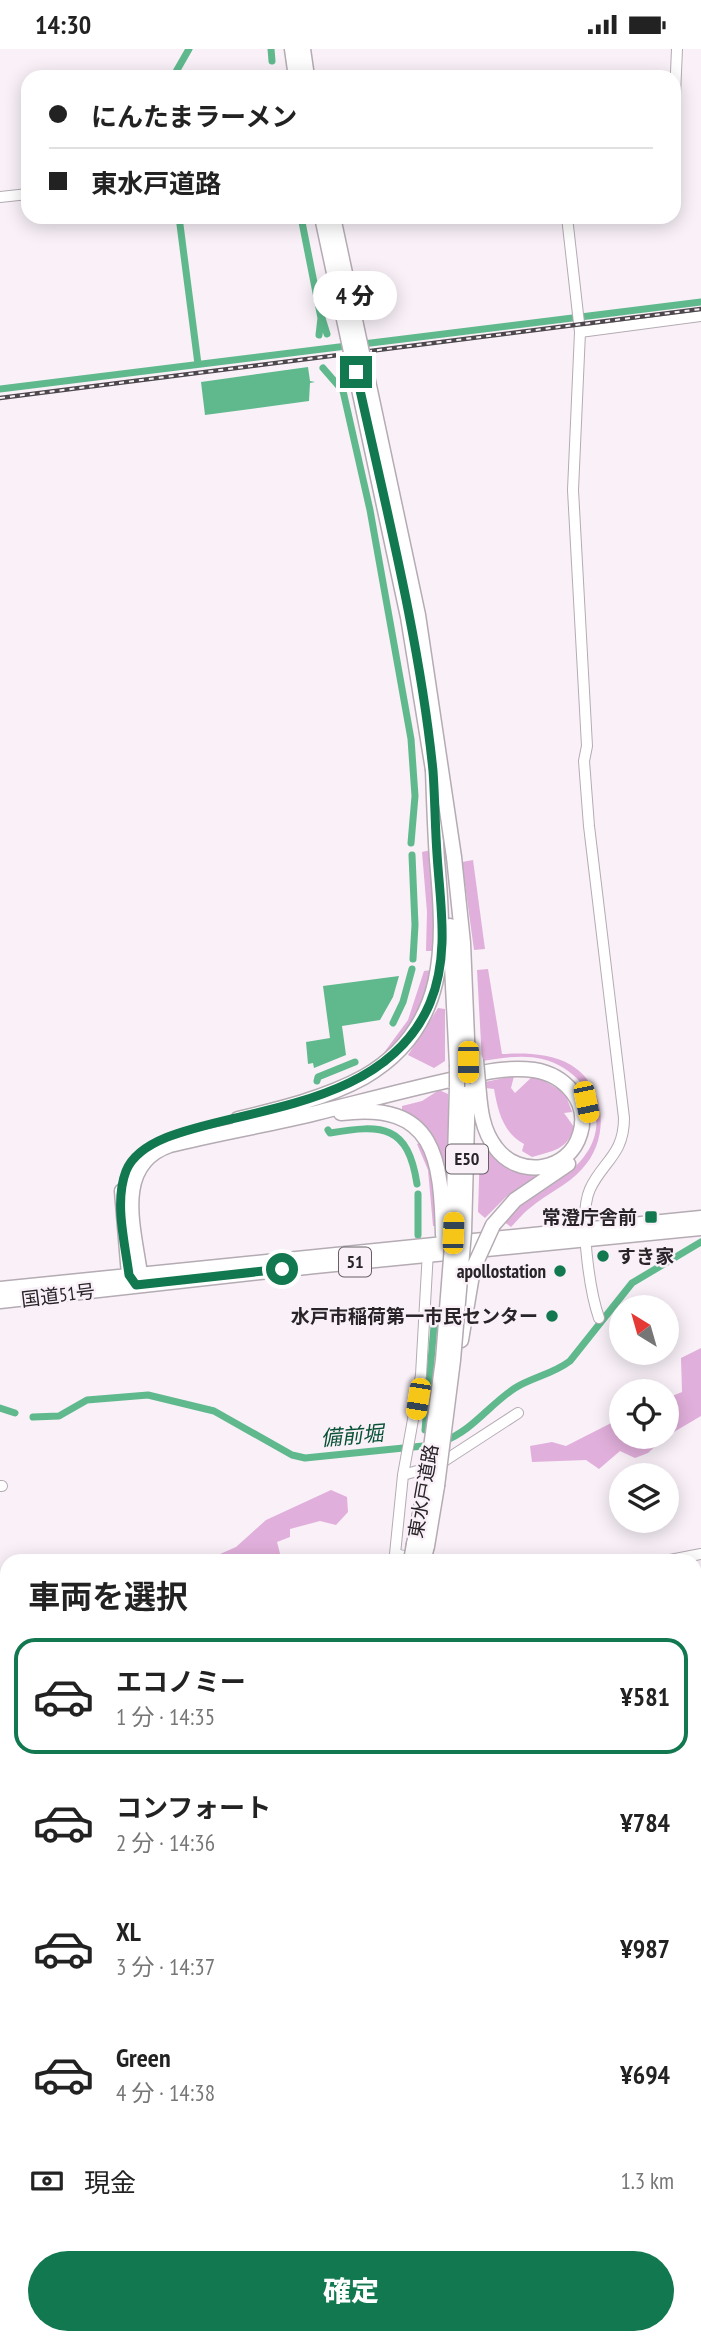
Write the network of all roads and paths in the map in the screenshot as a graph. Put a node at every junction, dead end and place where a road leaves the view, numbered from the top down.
1 (292, 49) edge
2 (303, 49) edge
3 (677, 49) edge
4 (295, 70) edge
5 (306, 70) edge
6 (676, 70) edge
7 (21, 195) edge
8 (0, 197) edge
9 (324, 224) edge
10 (334, 224) edge
11 (568, 224) edge
12 (701, 316) edge
13 (579, 322) junction
14 (445, 858) junction
15 (467, 1062) junction
16 (467, 1085) junction
17 (300, 1103) junction
18 (317, 1113) junction
19 (701, 1218) edge
20 (701, 1228) edge
21 (453, 1234) junction
22 (587, 1235) junction
23 (428, 1250) junction
24 (135, 1278) junction
25 (0, 1289) edge
26 (0, 1301) edge
27 (600, 1318) dead end
28 (518, 1413) dead end
29 (442, 1445) junction
30 (403, 1475) junction
31 (431, 1485) junction
32 (423, 1553) edge

1 - 4 highway
2 - 5 highway
3 - 6 street
7 - 8 street
9 - 14 highway, bridge
10 - 14 highway, 東水戸道路 / E50, bridge
11 - 13 street
12 - 13 street
13 - 22 street
14 - 15 highway, 東水戸道路 / E50
14 - 15 highway, 東水戸道路 / E50
14 - 17 highway
15 - 16 highway, 東水戸道路 / E50, bridge
15 - 16 highway, bridge
16 - 18 highway
16 - 21 highway, 東水戸道路 / E50
17 - 24 highway
17 - 29 highway, bridge
18 - 21 highway
18 - 24 highway
19 - 22 highway, 国道51号 / 51
20 - 22 highway, 国道51号 / 51
21 - 29 highway, 東水戸道路 / E50, bridge
21 - 31 highway, 東水戸道路 / E50, bridge
22 - 23 highway, 国道51号 / 51
22 - 27 street
23 - 24 highway, 国道51号 / 51
23 - 30 street
24 - 25 highway, 国道51号 / 51
24 - 26 highway, 国道51号 / 51
28 - 30 street
29 - 31 highway, 東水戸道路 / E50, bridge
30 - 32 street
31 - 32 highway, 東水戸道路 / E50

